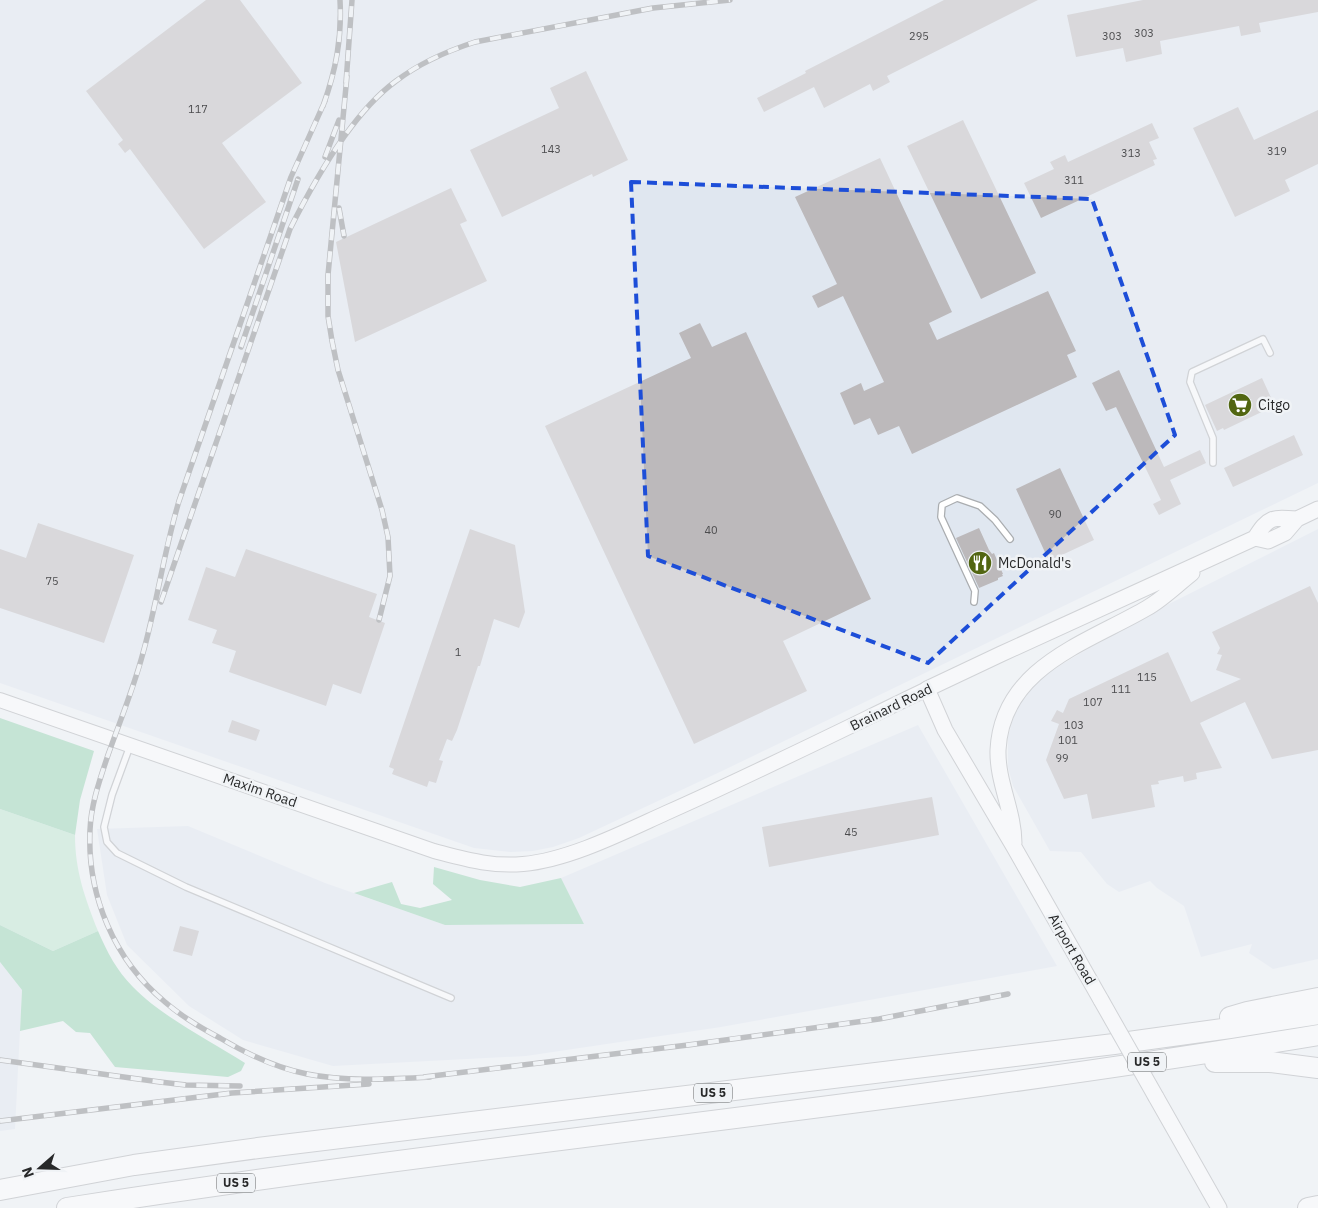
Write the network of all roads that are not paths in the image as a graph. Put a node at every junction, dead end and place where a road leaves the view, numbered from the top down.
1 (1270, 353) dead end
2 (1213, 463) dead end
3 (1318, 509) edge
4 (1010, 539) dead end
5 (1210, 558) junction
6 (974, 602) dead end
7 (927, 689) junction
8 (0, 700) edge
9 (130, 746) junction
10 (1014, 847) junction
11 (524, 864) joint
12 (451, 998) dead end
13 (1318, 998) edge
14 (1318, 1014) edge
15 (1318, 1035) edge
16 (1168, 1037) junction
17 (1318, 1068) edge
18 (975, 1086) junction
19 (0, 1190) edge
20 (1318, 1206) edge
21 (67, 1208) edge
22 (1219, 1208) edge
23 (1308, 1208) edge

1 - 2 lane
3 - 5 main road, Brainard Road
4 - 6 lane
5 - 7 main road, Brainard Road
5 - 10 main road
7 - 10 main road, Airport Road
7 - 11 street, Brainard Road
8 - 9 street, Maxim Road
9 - 11 street, Maxim Road
9 - 12 lane
10 - 22 main road, Airport Road, bridge
13 - 16 highway
14 - 16 highway, US 5
15 - 18 highway, US 5
16 - 19 highway, US 5
17 - 18 highway
18 - 21 highway, US 5
20 - 23 highway

